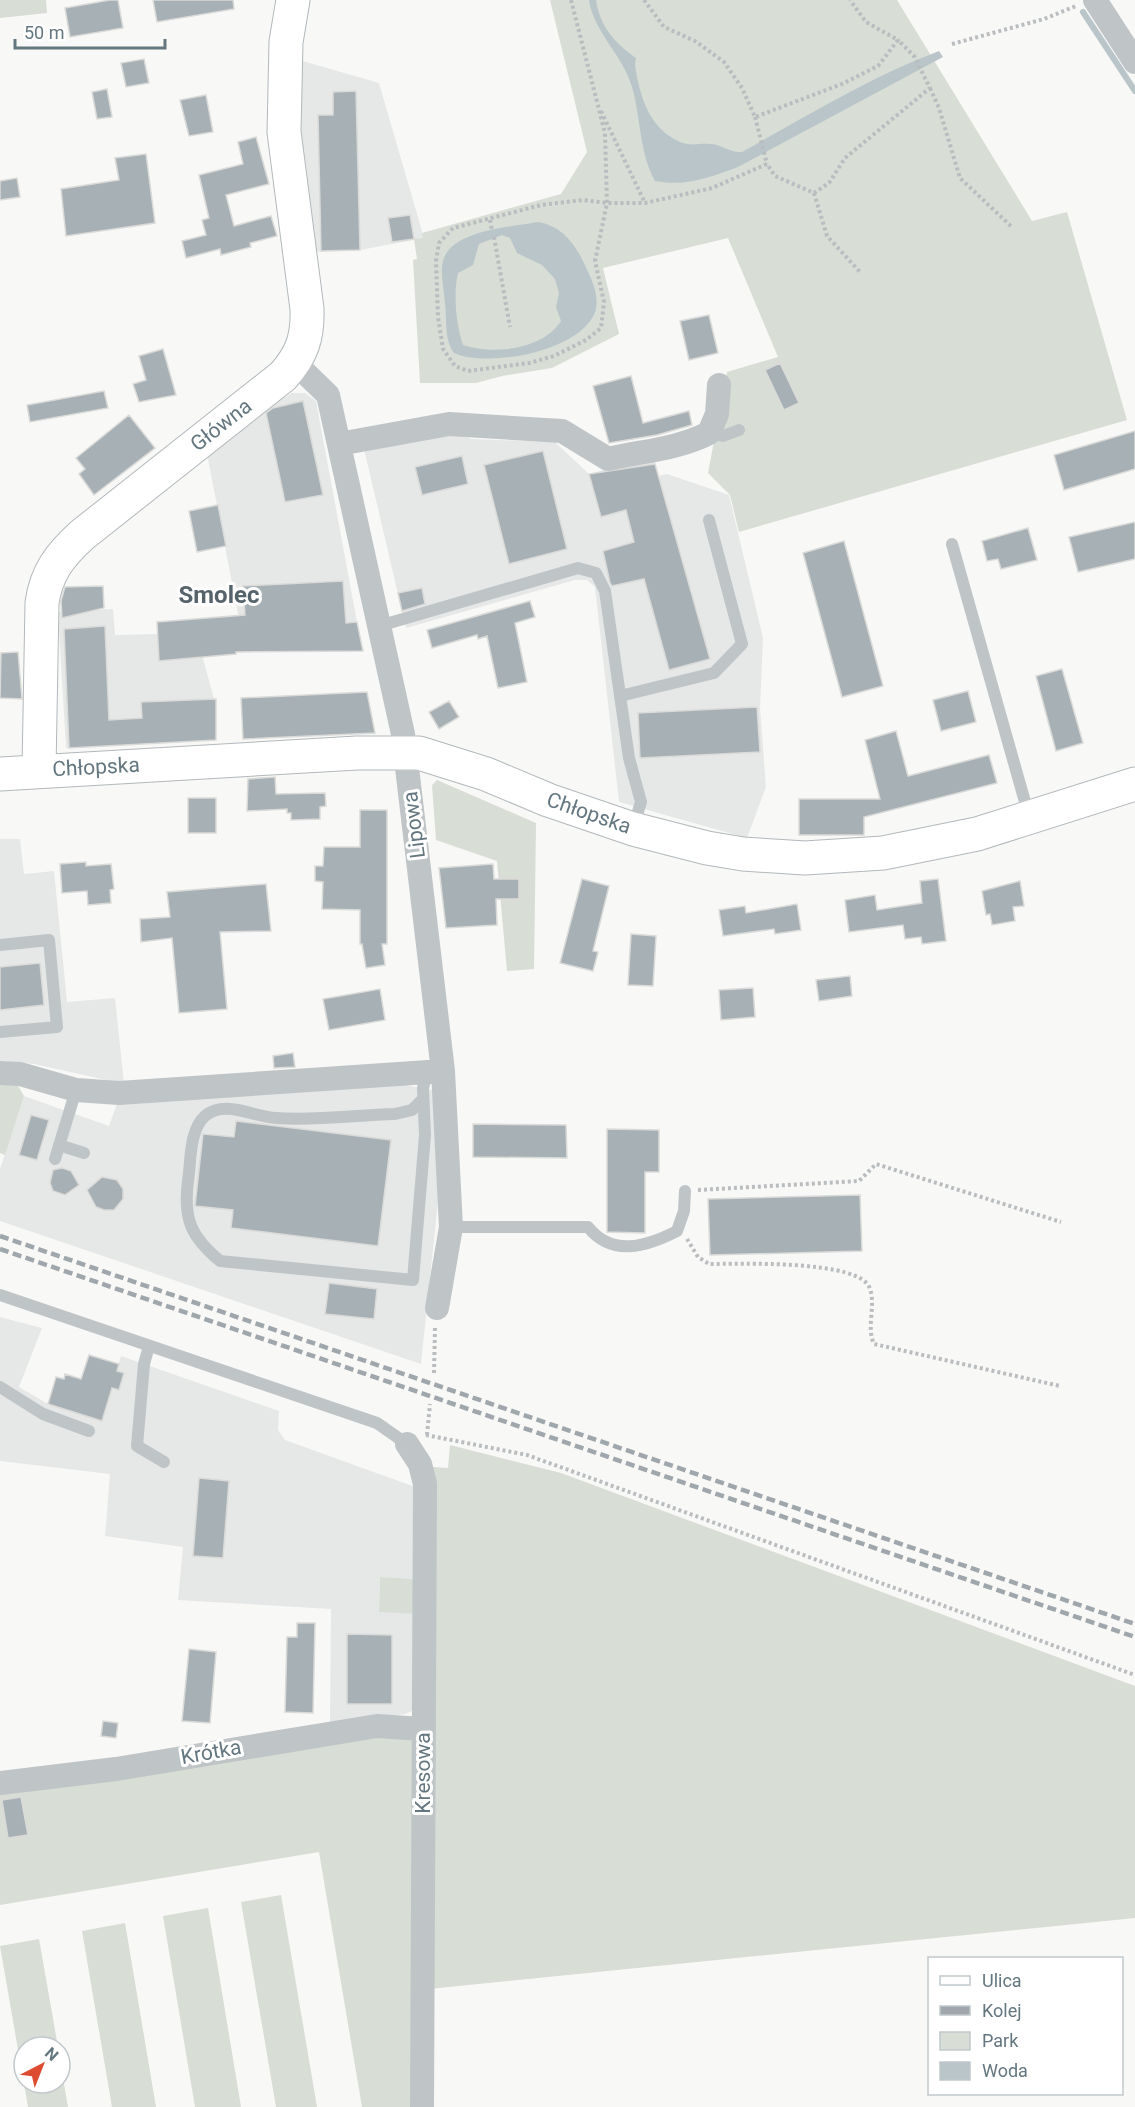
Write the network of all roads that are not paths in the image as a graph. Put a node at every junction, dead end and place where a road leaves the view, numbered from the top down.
1 (293, 0) edge
2 (1095, 0) edge
3 (1135, 62) edge
4 (295, 363) junction
5 (719, 385) dead end
6 (739, 430) dead end
7 (709, 433) junction
8 (339, 444) junction
9 (710, 520) dead end
10 (952, 544) dead end
11 (379, 626) junction
12 (620, 696) junction
13 (405, 752) junction
14 (39, 770) junction
15 (0, 774) edge
16 (1135, 784) edge
17 (1029, 817) junction
18 (633, 829) junction
19 (0, 945) edge
20 (0, 1032) edge
21 (435, 1071) junction
22 (0, 1073) edge
23 (76, 1090) junction
24 (423, 1099) junction
25 (59, 1144) junction
26 (84, 1153) dead end
27 (55, 1159) dead end
28 (686, 1191) road end
29 (451, 1227) junction
30 (0, 1295) edge
31 (437, 1308) road end
32 (149, 1346) junction
33 (0, 1387) edge
34 (89, 1431) dead end
35 (417, 1439) joint
36 (164, 1462) dead end
37 (423, 1729) junction
38 (0, 1783) edge
39 (422, 2107) edge

1 - 4 street, Główna
2 - 3 street
4 - 8 street, Lipowa
4 - 14 street, Główna
5 - 7 street
6 - 7 lane
7 - 8 street
8 - 11 street, Lipowa
9 - 12 lane
10 - 17 lane
11 - 12 lane
11 - 13 street, Lipowa
12 - 18 lane
13 - 14 street, Chłopska
13 - 18 street, Chłopska
13 - 21 street, Lipowa
14 - 15 street
16 - 17 street, Chłopska
17 - 18 street, Chłopska
19 - 20 lane
21 - 23 street
21 - 24 lane
21 - 29 street, Lipowa
22 - 23 street
23 - 25 lane
24 - 24 lane
25 - 26 lane
25 - 27 lane
28 - 29 lane
29 - 31 street, Lipowa
30 - 32 lane
32 - 35 lane
32 - 36 lane
33 - 34 lane
35 - 37 street, Kresowa
37 - 38 street, Krótka
37 - 39 street, Kresowa

